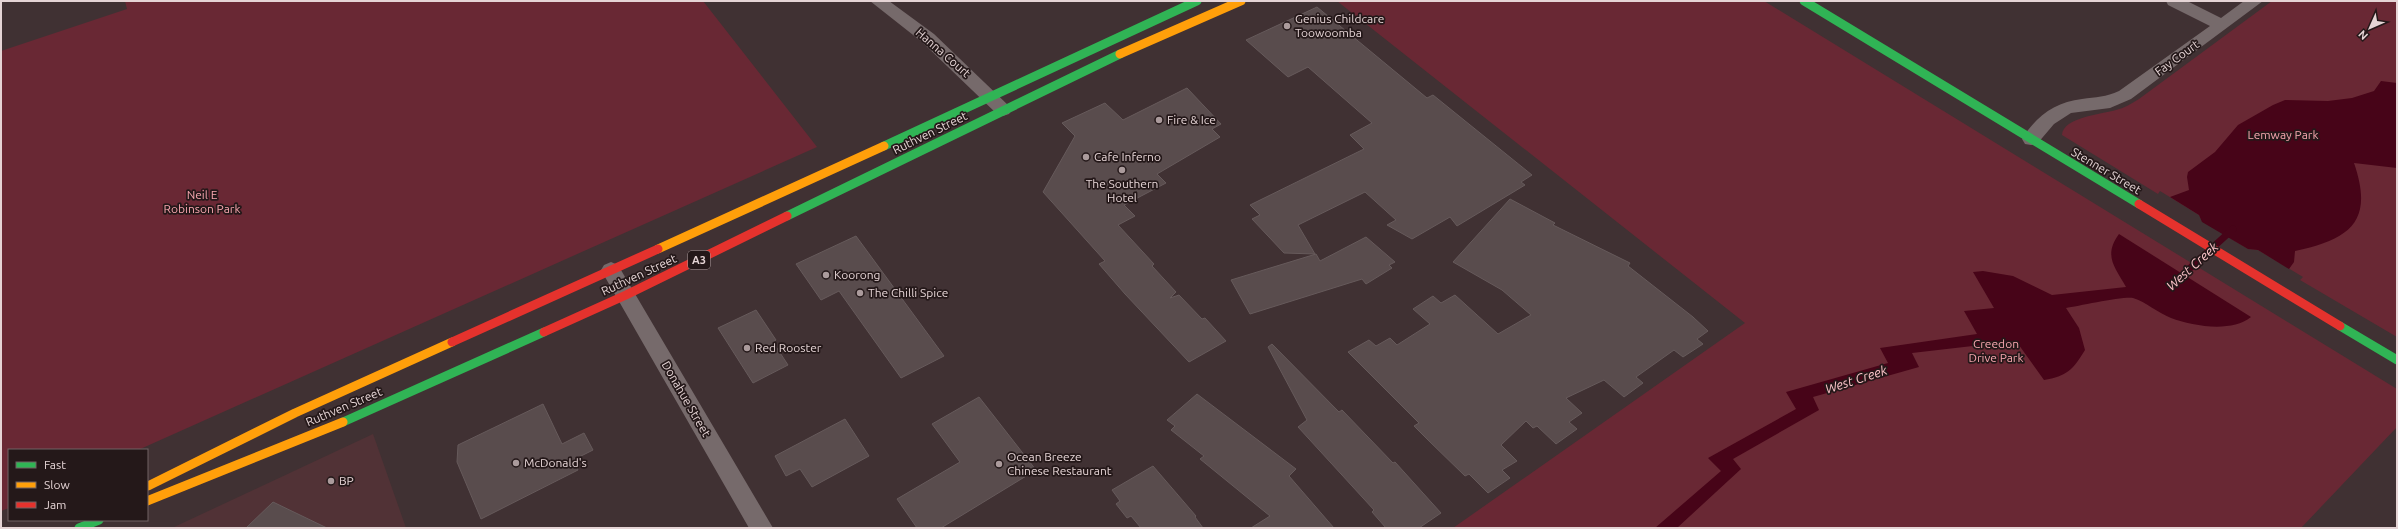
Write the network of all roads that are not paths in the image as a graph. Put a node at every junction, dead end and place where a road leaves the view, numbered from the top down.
1 (878, 1) edge
2 (1197, 1) edge
3 (1242, 1) edge
4 (1804, 1) edge
5 (2174, 1) edge
6 (2255, 1) edge
7 (2222, 25) junction
8 (991, 97) junction
9 (1003, 110) junction
10 (2030, 139) junction
11 (611, 270) junction
12 (626, 295) junction
13 (2397, 360) edge
14 (148, 486) edge
15 (148, 501) edge
16 (77, 521) edge
17 (96, 521) edge
18 (68, 525) dead end
19 (79, 528) edge
20 (761, 528) edge

1 - 8 street, Hanna Court
2 - 8 main road, Ruthven Street / A3
3 - 9 main road, Ruthven Street / A3
4 - 10 main road, Stenner Street
5 - 7 street
6 - 7 street, Fay Court
7 - 10 street, Fay Court
8 - 9 street, Hanna Court
8 - 11 main road, Ruthven Street / A3
9 - 12 main road, Ruthven Street / A3
10 - 13 main road, Stenner Street
11 - 12 street, Donahue Street
11 - 14 main road, Ruthven Street / A3
12 - 15 main road, Ruthven Street / A3
12 - 20 street, Donahue Street
16 - 18 main road
17 - 19 main road

